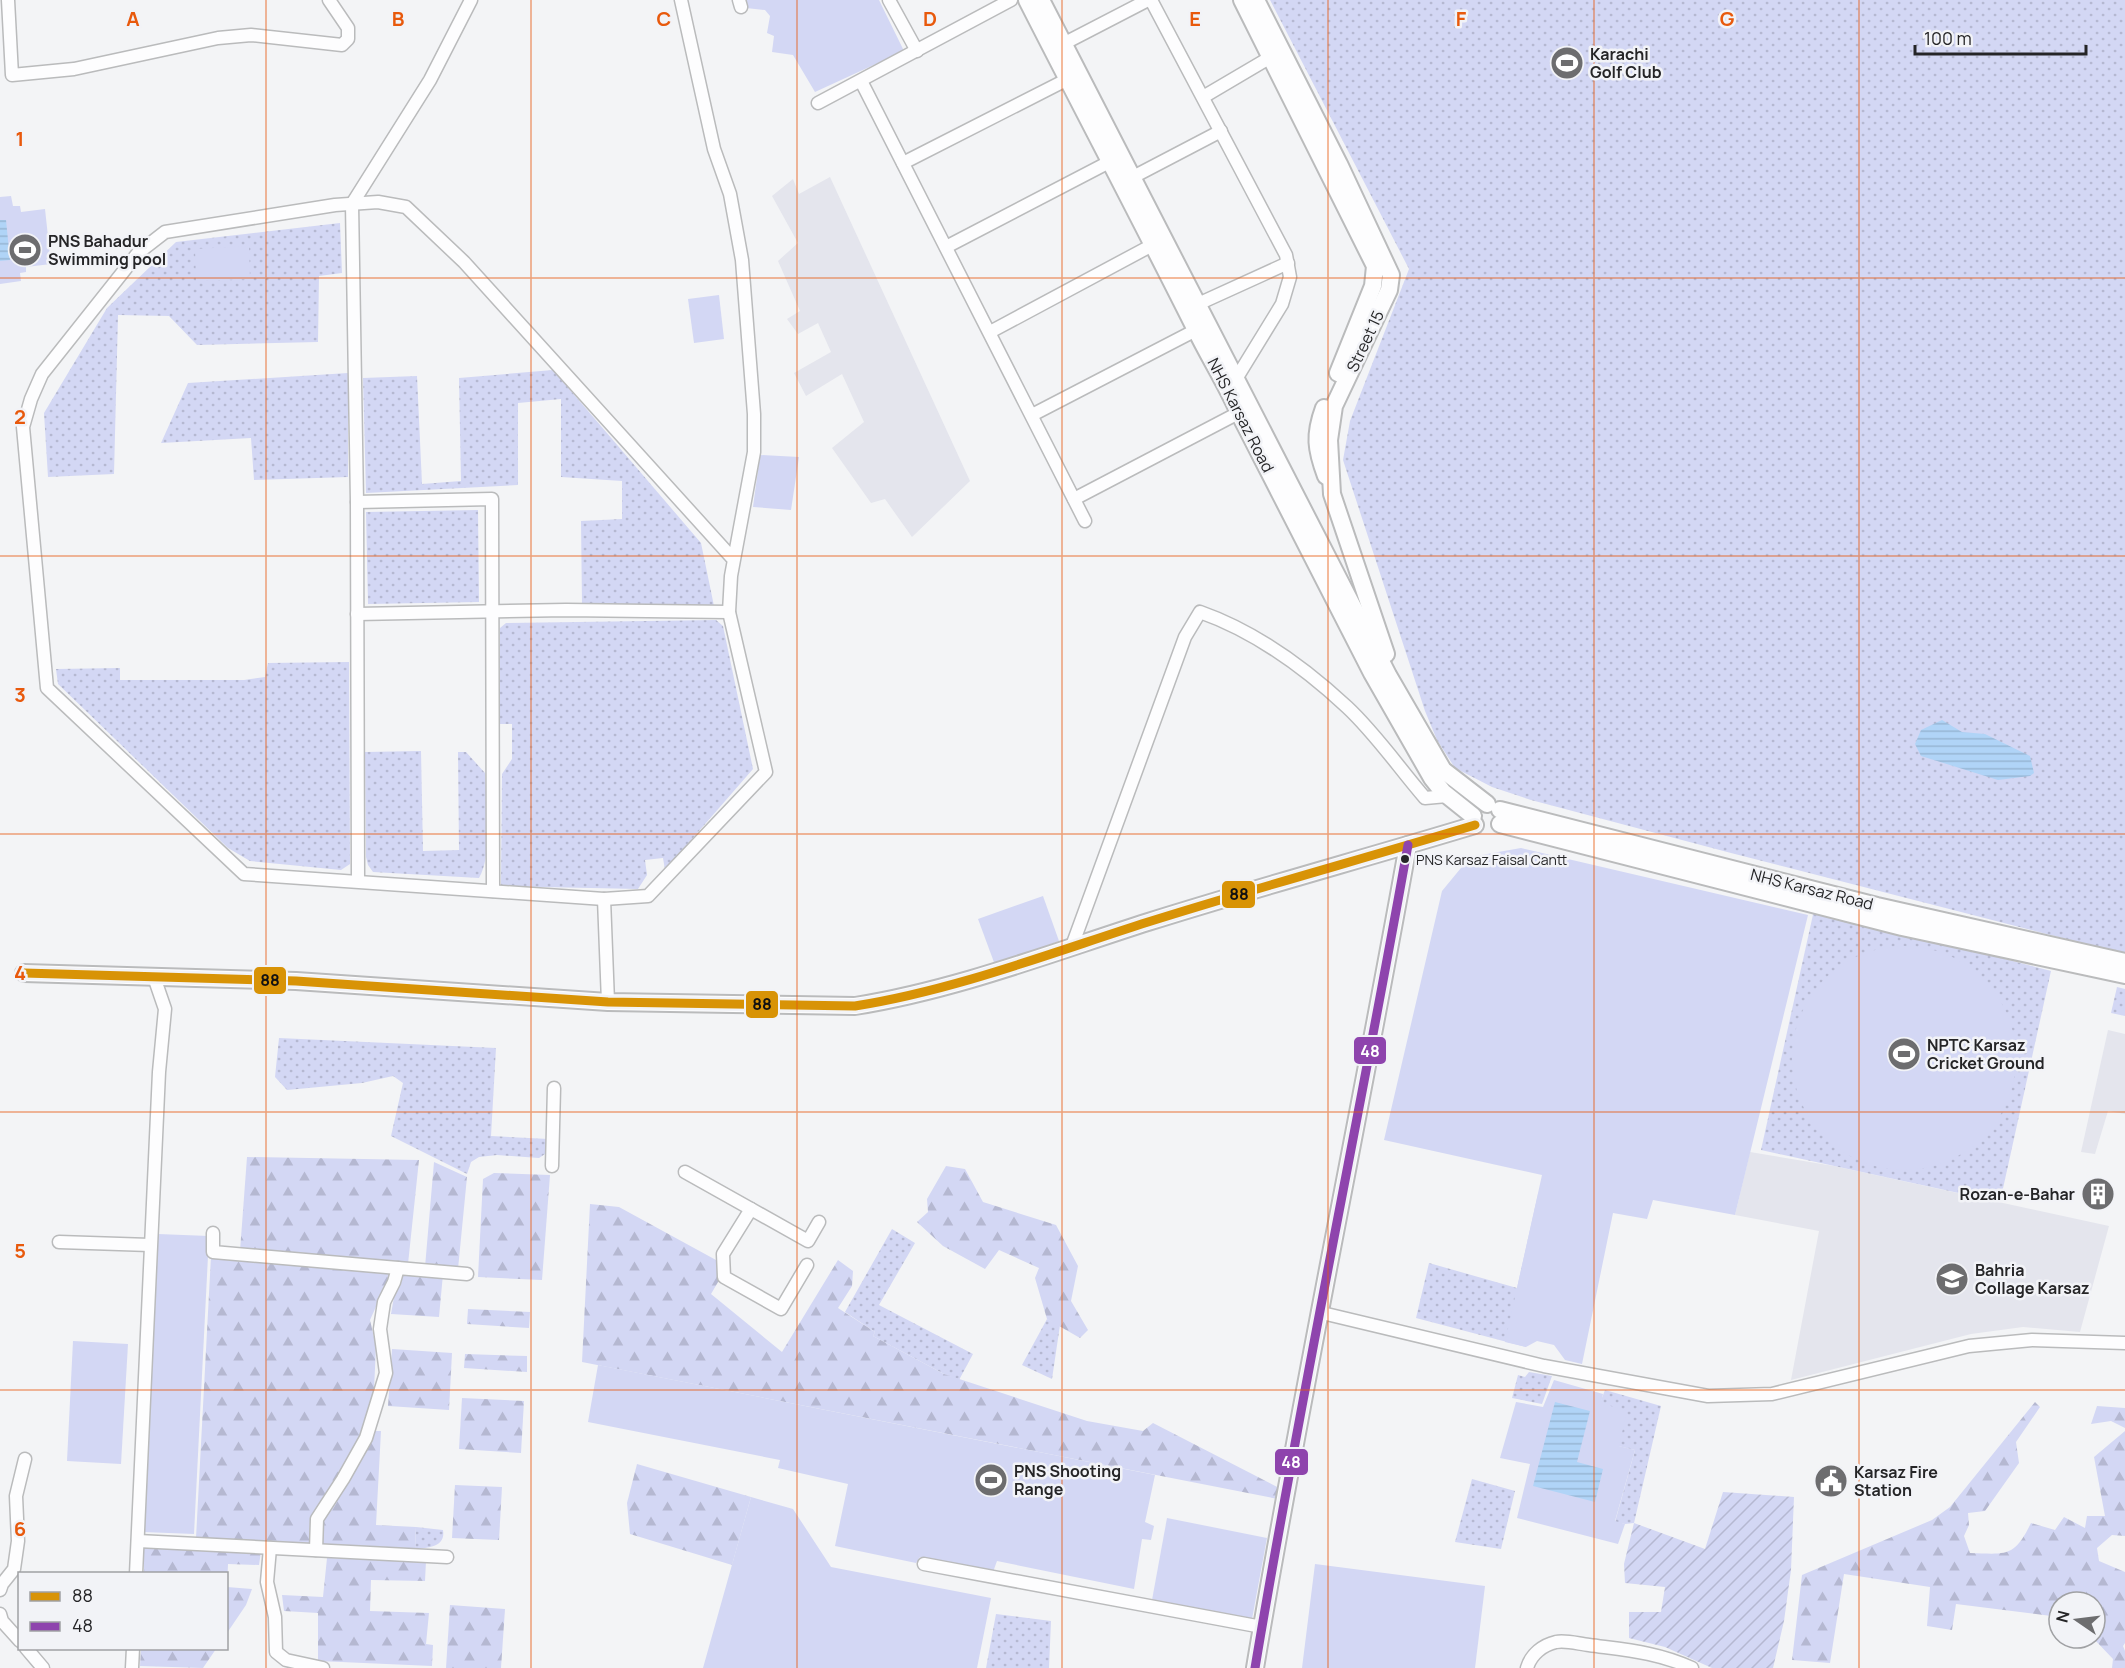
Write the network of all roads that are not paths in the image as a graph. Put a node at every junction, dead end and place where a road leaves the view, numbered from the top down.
1 (8, 0) edge
2 (329, 0) edge
3 (471, 0) edge
4 (681, 0) edge
5 (890, 0) edge
6 (1011, 0) edge
7 (1027, 0) edge
8 (1041, 0) edge
9 (1149, 0) edge
10 (1242, 0) edge
11 (1256, 0) edge
12 (917, 51) junction
13 (1064, 55) junction
14 (1270, 57) junction
15 (1068, 80) junction
16 (861, 81) junction
17 (1203, 97) junction
18 (818, 103) dead end
19 (1221, 131) junction
20 (1115, 159) junction
21 (903, 163) junction
22 (1133, 177) junction
23 (352, 204) junction
24 (1159, 242) junction
25 (946, 247) junction
26 (1288, 263) junction
27 (1197, 317) junction
28 (990, 332) junction
29 (1236, 379) junction
30 (1244, 410) junction
31 (1032, 416) junction
32 (1332, 494) junction
33 (1074, 499) junction
34 (357, 502) junction
35 (1085, 521) dead end
36 (735, 560) junction
37 (1341, 598) junction
38 (492, 612) junction
39 (729, 612) junction
40 (357, 614) junction
41 (1401, 700) junction
42 (1447, 795) junction
43 (1496, 813) junction
44 (1474, 820) junction
45 (1408, 845) junction
46 (358, 880) junction
47 (493, 891) junction
48 (604, 898) junction
49 (1072, 946) junction
50 (2125, 962) edge
51 (24, 973) dead end
52 (2125, 975) edge
53 (154, 976) junction
54 (608, 1002) junction
55 (554, 1088) dead end
56 (552, 1166) dead end
57 (685, 1172) dead end
58 (751, 1209) junction
59 (819, 1222) dead end
60 (213, 1233) dead end
61 (59, 1242) dead end
62 (150, 1245) junction
63 (807, 1265) dead end
64 (398, 1268) junction
65 (467, 1274) dead end
66 (1318, 1312) junction
67 (2125, 1342) edge
68 (25, 1459) dead end
69 (138, 1541) junction
70 (270, 1548) junction
71 (316, 1550) junction
72 (447, 1557) dead end
73 (924, 1564) dead end
74 (136, 1572) edge
75 (0, 1590) edge
76 (0, 1614) edge
77 (1262, 1627) junction
78 (18, 1639) edge
79 (28, 1650) edge
80 (133, 1650) edge
81 (1671, 1663) edge
82 (44, 1668) edge
83 (132, 1668) edge
84 (323, 1668) edge
85 (1255, 1668) edge
86 (1527, 1668) edge
87 (1692, 1668) edge

1 - 2 street
3 - 23 street
4 - 36 street
5 - 12 street
6 - 12 street
7 - 13 street, NHS Karsaz Road
8 - 13 street, NHS Karsaz Road
9 - 13 street
9 - 17 street
10 - 14 street
11 - 32 street, Street 15
12 - 16 street
13 - 15 street, NHS Karsaz Road
13 - 20 street, NHS Karsaz Road
14 - 17 street
14 - 32 street
15 - 20 street, NHS Karsaz Road
15 - 21 street
16 - 18 street
16 - 21 street
17 - 19 street
19 - 22 street
19 - 26 street
20 - 22 street, NHS Karsaz Road
20 - 24 street, NHS Karsaz Road
20 - 25 street
21 - 25 street
22 - 24 street, NHS Karsaz Road
23 - 34 street
23 - 36 street
23 - 46 street
24 - 27 street, NHS Karsaz Road
24 - 28 street
25 - 28 street
26 - 27 street
26 - 29 street
27 - 29 street, NHS Karsaz Road
27 - 30 street, NHS Karsaz Road
27 - 31 street
28 - 31 street
29 - 30 street, NHS Karsaz Road
30 - 33 street
30 - 37 street, NHS Karsaz Road
31 - 33 street
32 - 41 street, Street 15
33 - 35 street
34 - 38 street
34 - 40 street
36 - 39 street
37 - 41 street, NHS Karsaz Road
37 - 42 street, NHS Karsaz Road
38 - 39 street
38 - 40 street
38 - 47 street
39 - 48 street
40 - 46 street
41 - 43 street, NHS Karsaz Road
42 - 44 street, NHS Karsaz Road
42 - 49 street
43 - 44 street
43 - 44 street
43 - 50 street, NHS Karsaz Road
43 - 52 street, NHS Karsaz Road
44 - 45 street
45 - 49 street
45 - 66 street
46 - 47 street
47 - 48 street
48 - 54 street
49 - 54 street
51 - 53 street
53 - 54 street
53 - 62 street
55 - 56 street
57 - 58 street
58 - 59 street
58 - 63 street
60 - 64 street
61 - 62 street
62 - 69 street
64 - 65 street
64 - 71 street
66 - 67 street
66 - 77 street
68 - 75 street
69 - 70 street
69 - 74 street
70 - 71 street
70 - 84 street
71 - 72 street
73 - 77 street
76 - 78 street
77 - 85 street
79 - 82 street
80 - 83 street
81 - 86 street
81 - 87 street

